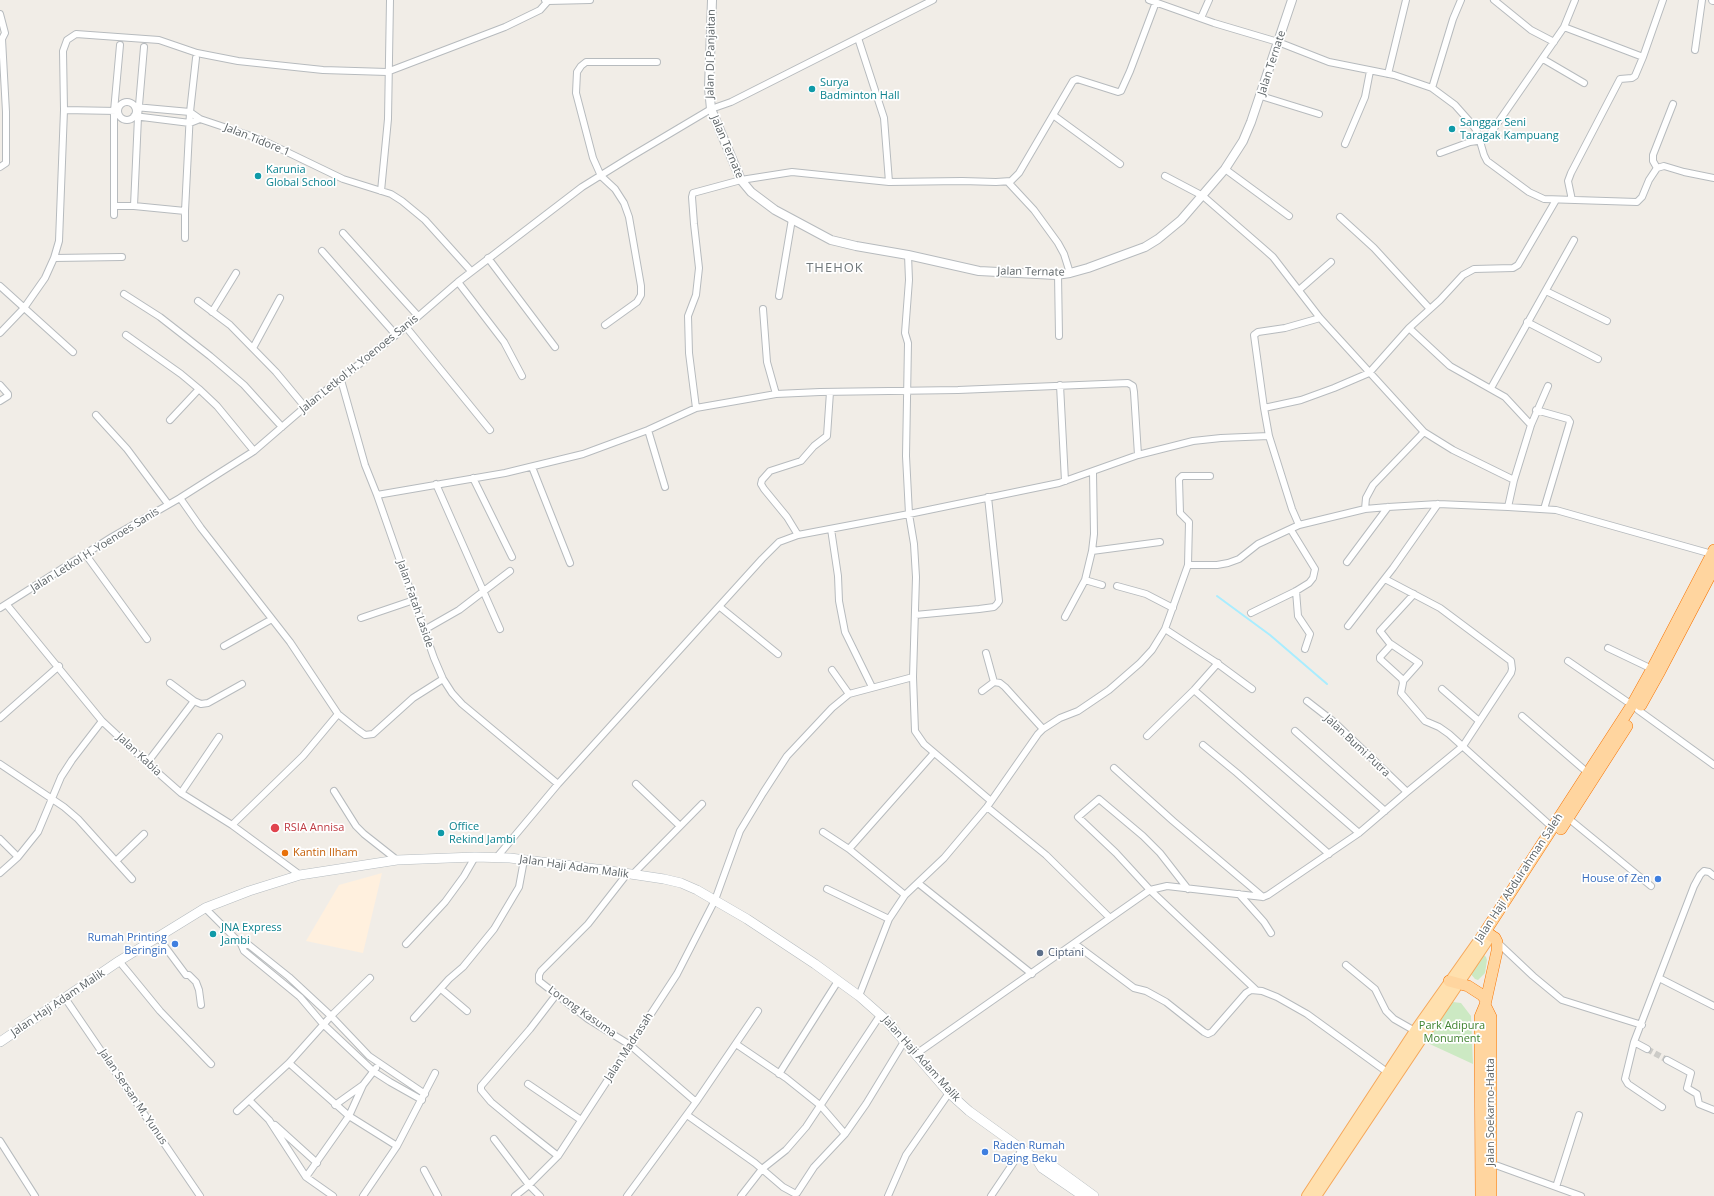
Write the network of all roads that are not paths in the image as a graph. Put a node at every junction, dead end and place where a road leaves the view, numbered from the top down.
1 (390, 0) edge
2 (590, 0) edge
3 (712, 0) edge
4 (933, 0) edge
5 (1209, 0) edge
6 (1292, 0) edge
7 (1406, 0) edge
8 (1461, 0) edge
9 (1494, 0) edge
10 (1575, 0) edge
11 (1663, 0) edge
12 (1702, 0) edge
13 (547, 1) edge
14 (1153, 1) edge
15 (0, 14) edge
16 (1201, 18) junction
17 (1564, 26) junction
18 (1, 38) edge
19 (858, 38) junction
20 (1278, 42) junction
21 (1554, 42) junction
22 (120, 45) dead end
23 (144, 47) dead end
24 (1695, 50) dead end
25 (1643, 57) junction
26 (196, 58) dead end
27 (1542, 59) junction
28 (657, 62) dead end
29 (1370, 71) junction
30 (388, 72) junction
31 (1388, 74) junction
32 (1584, 83) dead end
33 (1432, 88) junction
34 (1261, 96) junction
35 (1673, 104) dead end
36 (137, 107) junction
37 (711, 109) junction
38 (64, 110) junction
39 (116, 111) junction
40 (190, 112) junction
41 (3, 113) edge
42 (1319, 114) dead end
43 (1053, 115) junction
44 (136, 116) junction
45 (200, 119) junction
46 (190, 122) junction
47 (1480, 141) junction
48 (1345, 144) dead end
49 (1440, 153) dead end
50 (1120, 164) dead end
51 (0, 167) edge
52 (1657, 168) junction
53 (1225, 170) junction
54 (601, 176) junction
55 (1165, 176) dead end
56 (1714, 178) edge
57 (741, 180) junction
58 (889, 182) junction
59 (1008, 182) junction
60 (381, 191) junction
61 (1202, 196) junction
62 (1556, 200) junction
63 (1572, 200) junction
64 (114, 206) junction
65 (134, 206) junction
66 (185, 211) junction
67 (114, 216) dead end
68 (1289, 216) dead end
69 (1340, 217) dead end
70 (792, 219) junction
71 (343, 233) dead end
72 (185, 238) dead end
73 (1574, 240) dead end
74 (322, 252) dead end
75 (908, 255) junction
76 (122, 257) dead end
77 (54, 258) junction
78 (488, 258) junction
79 (1331, 262) dead end
80 (471, 271) junction
81 (236, 273) dead end
82 (1070, 273) junction
83 (1058, 274) junction
84 (458, 282) junction
85 (0, 286) edge
86 (1299, 290) junction
87 (1546, 291) junction
88 (124, 294) dead end
89 (779, 296) dead end
90 (280, 298) dead end
91 (198, 301) dead end
92 (24, 308) junction
93 (762, 308) dead end
94 (1430, 309) junction
95 (212, 312) junction
96 (418, 316) junction
97 (1320, 318) junction
98 (1607, 321) dead end
99 (1527, 322) junction
100 (605, 325) dead end
101 (406, 327) junction
102 (1409, 328) junction
103 (0, 333) edge
104 (126, 335) dead end
105 (396, 335) junction
106 (1059, 336) dead end
107 (555, 347) dead end
108 (253, 348) junction
109 (73, 352) dead end
110 (1598, 359) dead end
111 (1369, 373) junction
112 (522, 376) dead end
113 (341, 380) junction
114 (0, 385) edge
115 (1060, 385) junction
116 (1548, 386) dead end
117 (1491, 388) junction
118 (199, 389) junction
119 (906, 391) junction
120 (830, 392) junction
121 (776, 394) junction
122 (0, 401) edge
123 (305, 407) junction
124 (696, 408) junction
125 (1264, 408) junction
126 (1536, 410) junction
127 (96, 415) dead end
128 (170, 420) dead end
129 (1531, 425) junction
130 (282, 427) junction
131 (490, 430) dead end
132 (648, 430) junction
133 (1424, 432) junction
134 (1269, 436) junction
135 (254, 451) junction
136 (1138, 455) junction
137 (532, 467) junction
138 (1093, 472) junction
139 (1210, 476) dead end
140 (473, 478) junction
141 (1514, 480) junction
142 (1065, 481) junction
143 (436, 484) junction
144 (665, 487) dead end
145 (377, 495) junction
146 (988, 497) junction
147 (180, 498) junction
148 (168, 504) junction
149 (1438, 504) junction
150 (1388, 507) junction
151 (1508, 507) junction
152 (1365, 509) junction
153 (1544, 509) junction
154 (909, 514) junction
155 (1299, 525) junction
156 (831, 529) junction
157 (1291, 530) junction
158 (798, 536) junction
159 (1160, 542) dead end
160 (1092, 551) junction
161 (1713, 552) edge
162 (86, 555) junction
163 (512, 557) dead end
164 (1347, 562) dead end
165 (570, 563) dead end
166 (1188, 565) junction
167 (1714, 568) edge
168 (510, 571) dead end
169 (1385, 579) junction
170 (1085, 580) junction
171 (1703, 580) junction
172 (1102, 585) dead end
173 (1118, 586) dead end
174 (1296, 591) junction
175 (483, 593) junction
176 (1414, 594) junction
177 (414, 600) junction
178 (7, 604) junction
179 (720, 607) junction
180 (0, 608) edge
181 (1173, 608) junction
182 (1251, 613) dead end
183 (916, 615) junction
184 (1065, 617) dead end
185 (361, 618) dead end
186 (272, 620) junction
187 (1348, 626) dead end
188 (500, 629) dead end
189 (1165, 629) junction
190 (424, 630) junction
191 (147, 639) dead end
192 (1391, 644) junction
193 (224, 646) dead end
194 (1608, 648) dead end
195 (1305, 649) dead end
196 (986, 653) dead end
197 (778, 654) dead end
198 (1568, 661) dead end
199 (1218, 663) junction
200 (58, 666) junction
201 (1652, 669) junction
202 (832, 670) dead end
203 (913, 677) junction
204 (443, 679) junction
205 (994, 682) junction
206 (1403, 682) junction
207 (170, 683) dead end
208 (242, 684) dead end
209 (872, 687) junction
210 (1252, 689) dead end
211 (1442, 689) dead end
212 (1194, 690) junction
213 (982, 691) dead end
214 (849, 694) junction
215 (194, 701) junction
216 (1307, 702) dead end
217 (1635, 707) junction
218 (338, 714) junction
219 (1522, 716) dead end
220 (0, 718) edge
221 (102, 721) junction
222 (1479, 721) junction
223 (1043, 729) junction
224 (1295, 731) dead end
225 (1147, 736) dead end
226 (219, 737) dead end
227 (1203, 745) dead end
228 (1462, 746) junction
229 (934, 753) junction
230 (147, 763) junction
231 (0, 764) edge
232 (1714, 766) edge
233 (1114, 768) dead end
234 (1588, 773) junction
235 (558, 784) junction
236 (636, 784) dead end
237 (334, 791) dead end
238 (181, 792) junction
239 (1407, 792) junction
240 (51, 799) junction
241 (991, 802) junction
242 (702, 804) dead end
243 (987, 808) junction
244 (1385, 811) junction
245 (1568, 818) junction
246 (232, 825) junction
247 (680, 826) junction
248 (1553, 828) junction
249 (823, 832) dead end
250 (1360, 833) junction
251 (144, 834) dead end
252 (0, 839) edge
253 (849, 849) junction
254 (1329, 854) junction
255 (18, 857) junction
256 (475, 857) junction
257 (497, 857) junction
258 (397, 860) junction
259 (524, 860) junction
260 (116, 861) junction
261 (0, 873) edge
262 (300, 874) junction
263 (1714, 874) edge
264 (630, 875) junction
265 (132, 879) dead end
266 (918, 882) junction
267 (1651, 886) dead end
268 (827, 889) dead end
269 (1188, 889) junction
270 (1150, 890) junction
271 (905, 894) junction
272 (1239, 894) junction
273 (1263, 897) junction
274 (715, 900) junction
275 (205, 908) junction
276 (1110, 918) junction
277 (889, 919) junction
278 (1271, 933) dead end
279 (157, 936) junction
280 (1491, 936) junction
281 (241, 944) junction
282 (406, 944) dead end
283 (1075, 944) junction
284 (119, 961) junction
285 (1346, 965) dead end
286 (1032, 974) junction
287 (370, 978) dead end
288 (1659, 978) junction
289 (838, 981) junction
290 (1454, 982) junction
291 (441, 989) junction
292 (1256, 990) junction
293 (305, 991) junction
294 (556, 995) junction
295 (859, 996) junction
296 (300, 997) junction
297 (65, 998) junction
298 (1486, 1003) junction
299 (201, 1005) dead end
300 (1714, 1006) edge
301 (467, 1011) dead end
302 (758, 1011) dead end
303 (881, 1014) junction
304 (331, 1016) junction
305 (414, 1018) dead end
306 (323, 1024) junction
307 (1642, 1025) junction
308 (1415, 1031) junction
309 (906, 1040) junction
310 (0, 1042) edge
311 (1634, 1042) junction
312 (736, 1044) junction
313 (630, 1045) junction
314 (1646, 1049) tunnel mouth
315 (916, 1054) junction
316 (1667, 1060) tunnel mouth
317 (289, 1063) junction
318 (211, 1064) dead end
319 (379, 1064) junction
320 (373, 1070) junction
321 (1387, 1072) junction
322 (436, 1073) dead end
323 (779, 1074) junction
324 (528, 1084) dead end
325 (363, 1085) junction
326 (949, 1093) junction
327 (425, 1094) junction
328 (249, 1100) junction
329 (422, 1100) junction
330 (696, 1102) junction
331 (335, 1105) junction
332 (821, 1106) junction
333 (1662, 1107) dead end
334 (1714, 1110) edge
335 (237, 1111) dead end
336 (687, 1115) junction
337 (1579, 1115) dead end
338 (349, 1116) junction
339 (269, 1120) junction
340 (581, 1120) junction
341 (845, 1134) junction
342 (494, 1139) dead end
343 (0, 1141) edge
344 (398, 1146) junction
345 (1022, 1150) junction
346 (558, 1156) junction
347 (1037, 1160) junction
348 (317, 1162) junction
349 (1490, 1163) junction
350 (762, 1169) junction
351 (424, 1170) dead end
352 (306, 1177) junction
353 (529, 1185) junction
354 (1556, 1187) junction
355 (1072, 1193) edge
356 (35, 1196) edge
357 (200, 1196) edge
358 (333, 1196) edge
359 (363, 1196) edge
360 (438, 1196) edge
361 (515, 1196) edge
362 (540, 1196) edge
363 (627, 1196) edge
364 (741, 1196) edge
365 (888, 1196) edge
366 (991, 1196) edge
367 (1083, 1196) edge
368 (1094, 1196) edge
369 (1307, 1196) edge
370 (1316, 1196) edge
371 (1481, 1196) edge
372 (1491, 1196) edge
373 (1581, 1196) edge

1 - 30 street
2 - 13 street
3 - 37 street, Jalan DI Panjaitan
4 - 19 street, Jalan Letkol H. Yoenoes Sanis
5 - 16 street
6 - 20 street, Jalan Ternate
7 - 31 street
8 - 33 street
9 - 21 street
10 - 17 street
11 - 25 street
12 - 24 street
13 - 30 street
14 - 16 street
14 - 43 street
15 - 18 street
16 - 20 street
17 - 21 street
17 - 25 street
18 - 41 street
19 - 37 street, Jalan Letkol H. Yoenoes Sanis
19 - 58 street
20 - 29 street
20 - 34 street, Jalan Ternate
21 - 27 street
22 - 39 street
23 - 36 street
25 - 63 street
26 - 40 street
27 - 32 street
27 - 47 street
28 - 54 street
29 - 31 street
29 - 48 street
30 - 38 street
30 - 60 street
31 - 33 street
33 - 47 street
34 - 42 street
34 - 53 street, Jalan Ternate
35 - 52 street
36 - 39 street
36 - 40 street
36 - 44 street
37 - 54 street, Jalan Letkol H. Yoenoes Sanis
37 - 57 street, Jalan Ternate
38 - 39 street
38 - 77 street
39 - 44 street
39 - 64 street
40 - 45 street, Jalan Tidore 1
40 - 46 street
41 - 51 street
43 - 50 street
43 - 59 street
44 - 46 street
44 - 65 street
45 - 46 street
45 - 60 street, Jalan Tidore 1
46 - 66 street
47 - 49 street
47 - 62 street
52 - 56 street
52 - 63 street
53 - 61 street, Jalan Ternate
53 - 68 street
54 - 78 street, Jalan Letkol H. Yoenoes Sanis
54 - 100 street
55 - 61 street
57 - 58 street
57 - 70 street, Jalan Ternate
57 - 124 street
58 - 59 street
59 - 82 street
60 - 80 street, Jalan Tidore 1
61 - 82 street, Jalan Ternate
61 - 86 street
62 - 63 street
62 - 94 street
64 - 65 street
64 - 67 street
65 - 66 street
66 - 72 street
69 - 94 street
70 - 75 street, Jalan Ternate
70 - 89 street
71 - 96 street
73 - 87 street
74 - 105 street
75 - 83 street, Jalan Ternate
75 - 119 street
76 - 77 street
77 - 92 street
78 - 80 street, Jalan Letkol H. Yoenoes Sanis
78 - 107 street
79 - 86 street
80 - 84 street, Jalan Letkol H. Yoenoes Sanis
81 - 95 street
82 - 83 street, Jalan Ternate
83 - 106 street
84 - 96 street, Jalan Letkol H. Yoenoes Sanis
84 - 112 street
85 - 92 street
86 - 97 street
87 - 98 street
87 - 99 street
88 - 130 street
90 - 108 street
91 - 95 street
92 - 103 street
92 - 109 street
93 - 121 street
94 - 102 street
95 - 108 street
96 - 101 street, Jalan Letkol H. Yoenoes Sanis
97 - 111 street
97 - 125 street
99 - 110 street
99 - 117 street
101 - 105 street, Jalan Letkol H. Yoenoes Sanis
101 - 131 street
102 - 111 street
102 - 117 street
104 - 118 street
105 - 113 street, Jalan Letkol H. Yoenoes Sanis
108 - 123 street
111 - 125 street
111 - 133 street
113 - 123 street, Jalan Letkol H. Yoenoes Sanis
113 - 145 street, Jalan Fatah Laside
114 - 122 street
115 - 119 street
115 - 136 street
115 - 142 street
116 - 126 street
117 - 129 street
118 - 128 street
118 - 135 street
119 - 120 street
119 - 154 street
120 - 121 street
120 - 158 street
121 - 124 street
123 - 130 street, Jalan Letkol H. Yoenoes Sanis
124 - 132 street
125 - 134 street
126 - 129 street
126 - 153 street
127 - 148 street
129 - 141 street
130 - 135 street, Jalan Letkol H. Yoenoes Sanis
132 - 137 street
132 - 144 street
133 - 141 street
133 - 152 street
134 - 136 street
134 - 155 street
135 - 147 street, Jalan Letkol H. Yoenoes Sanis
136 - 138 street
137 - 140 street
137 - 165 street
138 - 142 street
138 - 160 street
139 - 166 street
140 - 143 street
140 - 163 street
141 - 151 street
142 - 146 street
143 - 145 street
143 - 175 street
145 - 177 street, Jalan Fatah Laside
146 - 154 street
146 - 183 street
147 - 148 street, Jalan Letkol H. Yoenoes Sanis
147 - 186 street
148 - 162 street, Jalan Letkol H. Yoenoes Sanis
149 - 150 street
149 - 151 street
149 - 169 street
150 - 152 street
150 - 164 street
151 - 153 street
152 - 155 street
153 - 161 street
154 - 156 street
154 - 183 street
155 - 157 street
156 - 158 street
156 - 209 street
157 - 166 street
157 - 174 street
158 - 179 street
159 - 160 street
160 - 170 street
161 - 171 highway, Jalan Haji Abdulrahman Saleh
162 - 178 street, Jalan Letkol H. Yoenoes Sanis
162 - 191 street
166 - 181 street
167 - 171 highway, Jalan Haji Abdulrahman Saleh
168 - 175 street
169 - 176 street
169 - 187 street
170 - 172 street
170 - 184 street
171 - 201 highway, Jalan Haji Abdulrahman Saleh
171 - 217 highway, Jalan Haji Abdulrahman Saleh
173 - 181 street
174 - 182 street
174 - 195 street
175 - 188 street
175 - 190 street
176 - 192 street
176 - 222 street
177 - 185 street
177 - 190 street, Jalan Fatah Laside
178 - 180 street, Jalan Letkol H. Yoenoes Sanis
178 - 200 street, Jalan Kabia
179 - 197 street
179 - 235 street
181 - 189 street
183 - 203 street
186 - 193 street
186 - 218 street
189 - 199 street
189 - 223 street
190 - 204 street, Jalan Fatah Laside
192 - 206 street
192 - 206 street
194 - 201 street
196 - 205 street
198 - 217 street
199 - 210 street
199 - 212 street
200 - 220 street
200 - 221 street, Jalan Kabia
201 - 217 highway, Jalan Haji Abdulrahman Saleh
202 - 214 street
203 - 209 street
203 - 229 street
204 - 218 street
204 - 235 street, Jalan Fatah Laside
205 - 213 street
205 - 223 street
206 - 228 street
207 - 215 street
208 - 215 street
209 - 214 street
211 - 222 street
212 - 225 street
212 - 250 street
214 - 274 street, Jalan Madrasah
215 - 230 street
216 - 239 street, Jalan Bumi Putra
217 - 232 street
217 - 234 highway, Jalan Haji Abdulrahman Saleh
217 - 245 highway, Jalan Haji Abdulrahman Saleh
218 - 246 street
219 - 234 street
221 - 230 street, Jalan Kabia
221 - 240 street
222 - 228 street
223 - 241 street
224 - 244 street
226 - 238 street
227 - 254 street
228 - 239 street
228 - 248 street
229 - 241 street
229 - 253 street
230 - 238 street, Jalan Kabia
231 - 240 street
233 - 273 street
234 - 248 highway, Jalan Haji Abdulrahman Saleh
235 - 257 street
236 - 247 street
237 - 258 street
238 - 246 street, Jalan Kabia
239 - 244 street
240 - 255 street
240 - 260 street
241 - 243 street
242 - 247 street
243 - 266 street
243 - 276 street
244 - 250 street
245 - 267 street
245 - 280 highway, Jalan Haji Abdulrahman Saleh
246 - 262 street, Jalan Kabia
247 - 264 street
248 - 280 highway, Jalan Haji Abdulrahman Saleh
249 - 253 street
250 - 254 street
251 - 260 street
252 - 255 street
253 - 271 street
254 - 273 street
255 - 261 street
256 - 257 main road, Jalan Haji Adam Malik
256 - 258 main road, Jalan Haji Adam Malik
256 - 282 street
257 - 259 main road, Jalan Haji Adam Malik
258 - 262 main road, Jalan Haji Adam Malik
259 - 264 main road, Jalan Haji Adam Malik
259 - 291 street
260 - 265 street
262 - 275 main road, Jalan Haji Adam Malik
263 - 288 street
264 - 274 main road, Jalan Haji Adam Malik
264 - 294 street, Lorong Kasuma
266 - 271 street
266 - 286 street
268 - 277 street
269 - 270 street
269 - 270 street
269 - 272 street
270 - 276 street
270 - 292 street
271 - 277 street
272 - 273 street
272 - 278 street
274 - 289 main road, Jalan Haji Adam Malik
274 - 313 street, Jalan Madrasah
275 - 279 main road, Jalan Haji Adam Malik
275 - 281 street
276 - 283 street
277 - 295 street
279 - 284 main road, Jalan Haji Adam Malik
279 - 299 street
280 - 290 main road, Jalan Haji Abdulrahman Saleh
280 - 298 highway, Jalan Soekarno-Hatta
280 - 307 street
281 - 293 street
281 - 296 street
283 - 286 street
283 - 292 street
284 - 297 main road, Jalan Haji Adam Malik
284 - 318 street
285 - 308 street
286 - 315 street
287 - 304 street
288 - 300 street
288 - 307 street
289 - 295 main road, Jalan Haji Adam Malik
289 - 323 street
290 - 298 highway
290 - 308 main road, Jalan Haji Abdulrahman Saleh
290 - 370 main road, Jalan Haji Abdulrahman Saleh
291 - 301 street
291 - 305 street
292 - 321 street
293 - 296 street
293 - 304 street
294 - 313 street, Lorong Kasuma
294 - 346 street
295 - 303 main road, Jalan Haji Adam Malik
296 - 306 street
297 - 310 main road, Jalan Haji Adam Malik
297 - 357 street, Jalan Sersan M. Yunus
298 - 349 highway, Jalan Soekarno-Hatta
298 - 371 highway, Jalan Soekarno-Hatta
302 - 312 street
303 - 309 main road, Jalan Haji Adam Malik
303 - 332 street
304 - 306 street
304 - 319 street
306 - 317 street
306 - 320 street
307 - 311 street
308 - 321 main road, Jalan Haji Abdulrahman Saleh
309 - 315 main road, Jalan Haji Adam Malik
309 - 341 street
311 - 314 street
311 - 333 street
312 - 323 street
312 - 330 street
313 - 330 street, Lorong Kasuma
313 - 340 street, Jalan Madrasah
315 - 326 main road, Jalan Haji Adam Malik
316 - 334 street
317 - 328 street
317 - 331 street
319 - 320 street
319 - 327 street
320 - 325 street
320 - 329 street
321 - 369 main road, Jalan Haji Abdulrahman Saleh
322 - 327 street
323 - 332 street
324 - 340 street
325 - 331 street
325 - 338 street
326 - 345 main road, Jalan Haji Adam Malik
326 - 365 street
327 - 329 street
328 - 335 street
328 - 339 street
329 - 344 street
330 - 336 street
331 - 338 street
332 - 341 street
332 - 350 street
336 - 350 street
336 - 363 street
337 - 354 street
338 - 344 street
338 - 348 street
339 - 348 street
339 - 352 street
340 - 346 street, Jalan Madrasah
341 - 350 street
342 - 353 street
343 - 356 street
344 - 359 street
345 - 347 main road, Jalan Haji Adam Malik
345 - 366 street
346 - 353 street, Jalan Madrasah
347 - 355 main road, Jalan Haji Adam Malik
347 - 368 main road
348 - 352 street
349 - 354 street
349 - 372 highway, Jalan Soekarno-Hatta
350 - 364 street
351 - 360 street
352 - 358 street
353 - 361 street, Jalan Madrasah
353 - 362 street
354 - 373 street
355 - 367 main road, Jalan Haji Adam Malik

